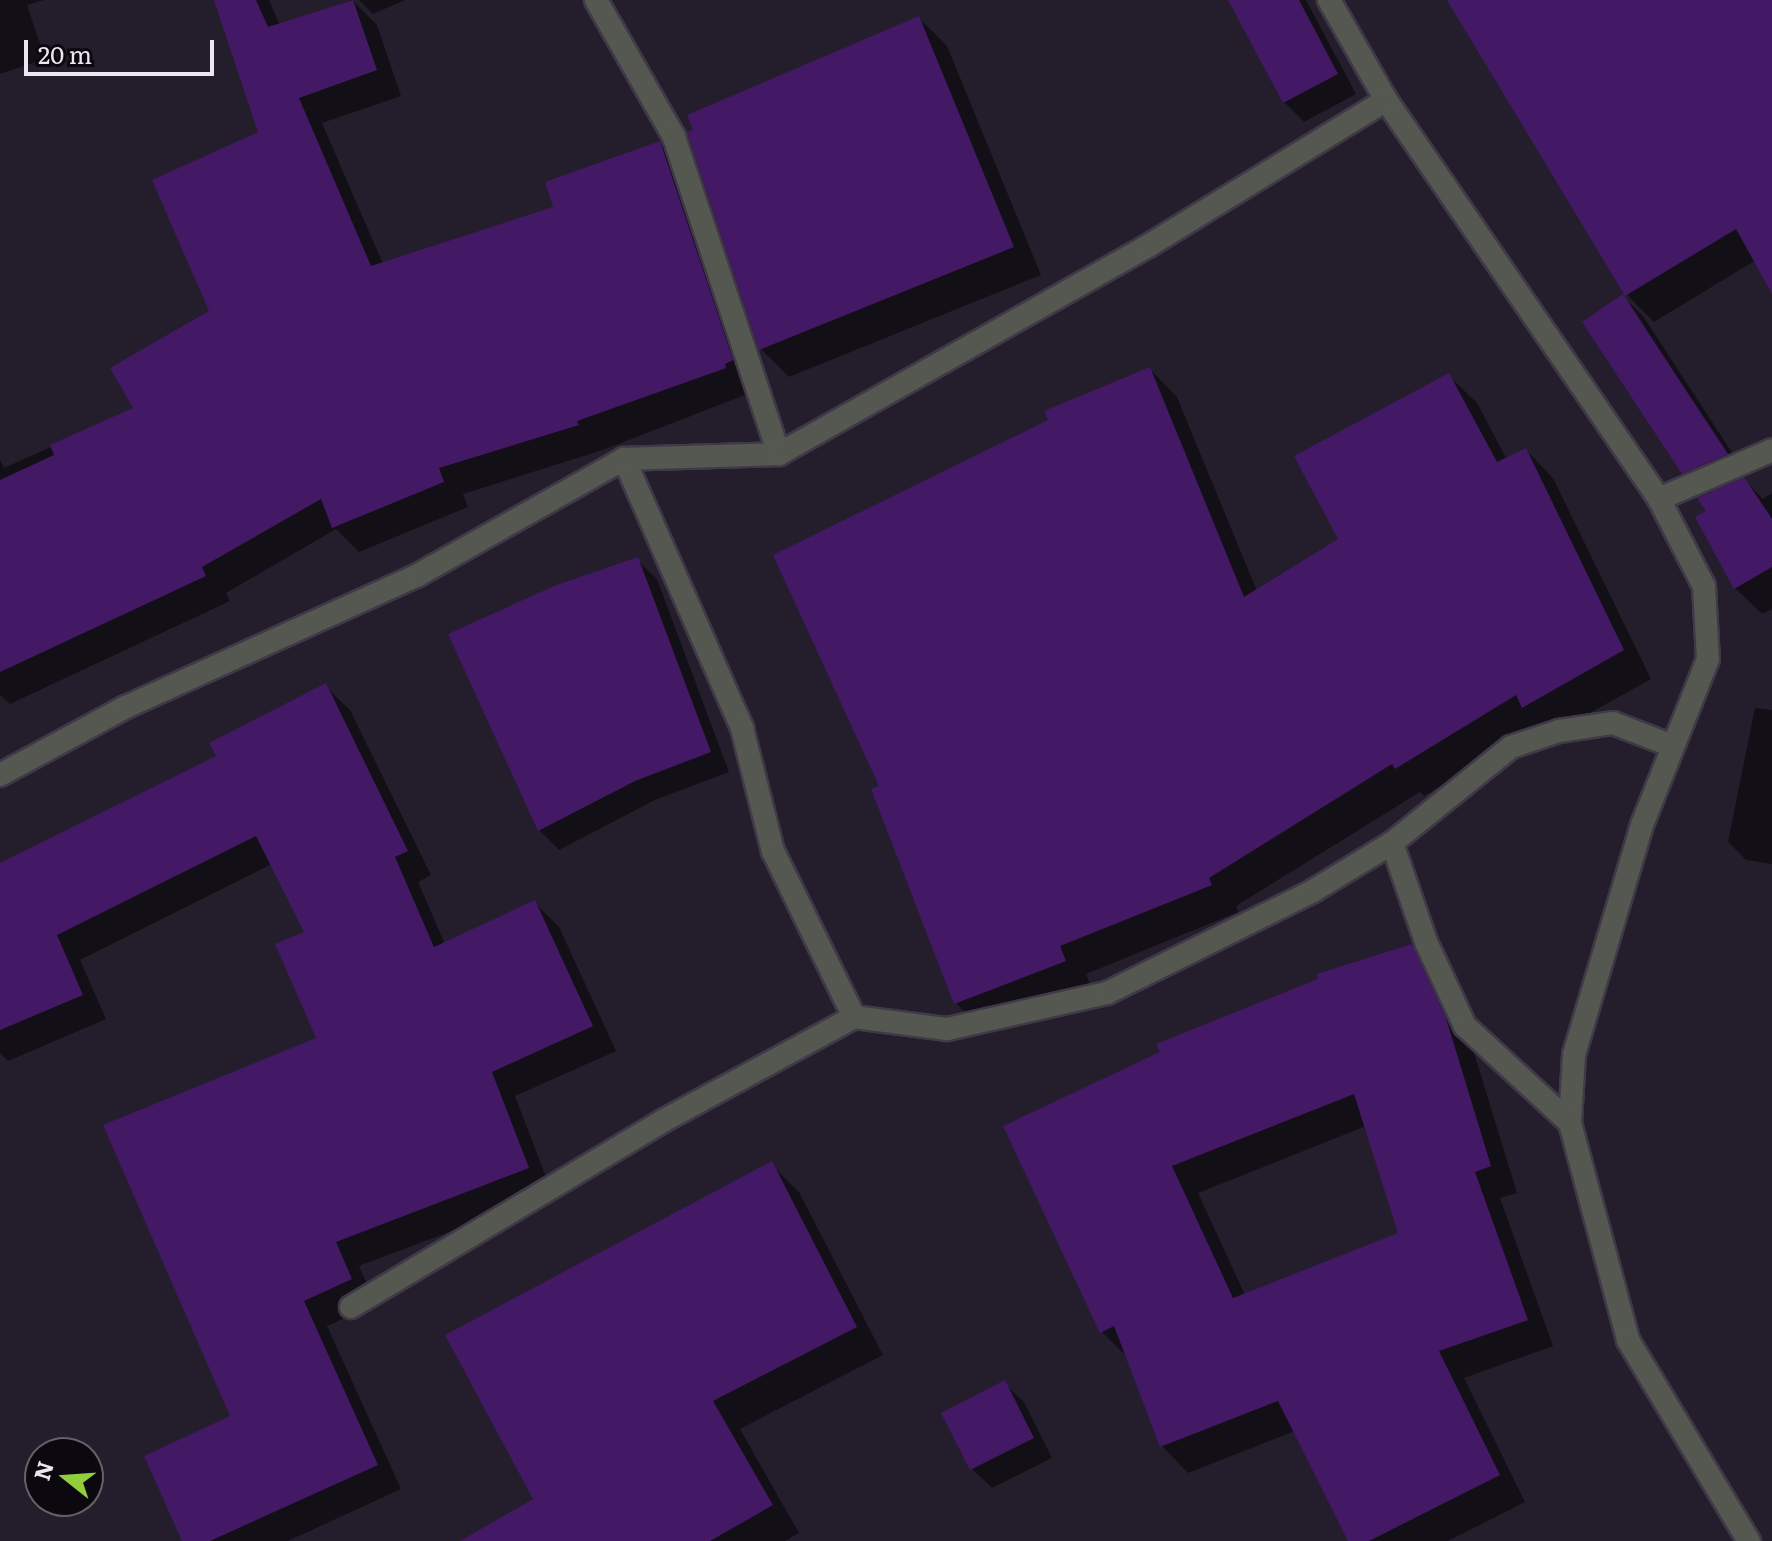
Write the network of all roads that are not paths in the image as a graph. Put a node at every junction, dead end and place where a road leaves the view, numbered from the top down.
1 (596, 0) edge
2 (1329, 0) edge
3 (1386, 100) junction
4 (1772, 450) edge
5 (779, 454) junction
6 (624, 459) junction
7 (1659, 499) junction
8 (1670, 745) junction
9 (0, 775) edge
10 (1392, 843) junction
11 (854, 1017) junction
12 (1570, 1123) junction
13 (351, 1307) dead end
14 (1749, 1541) edge

1 - 5 street
2 - 3 street
3 - 5 street
3 - 7 street
4 - 7 street
5 - 6 street
6 - 9 street
6 - 11 street
7 - 8 street
8 - 10 street
8 - 12 street
10 - 11 street
10 - 12 street
11 - 13 street
12 - 14 street

